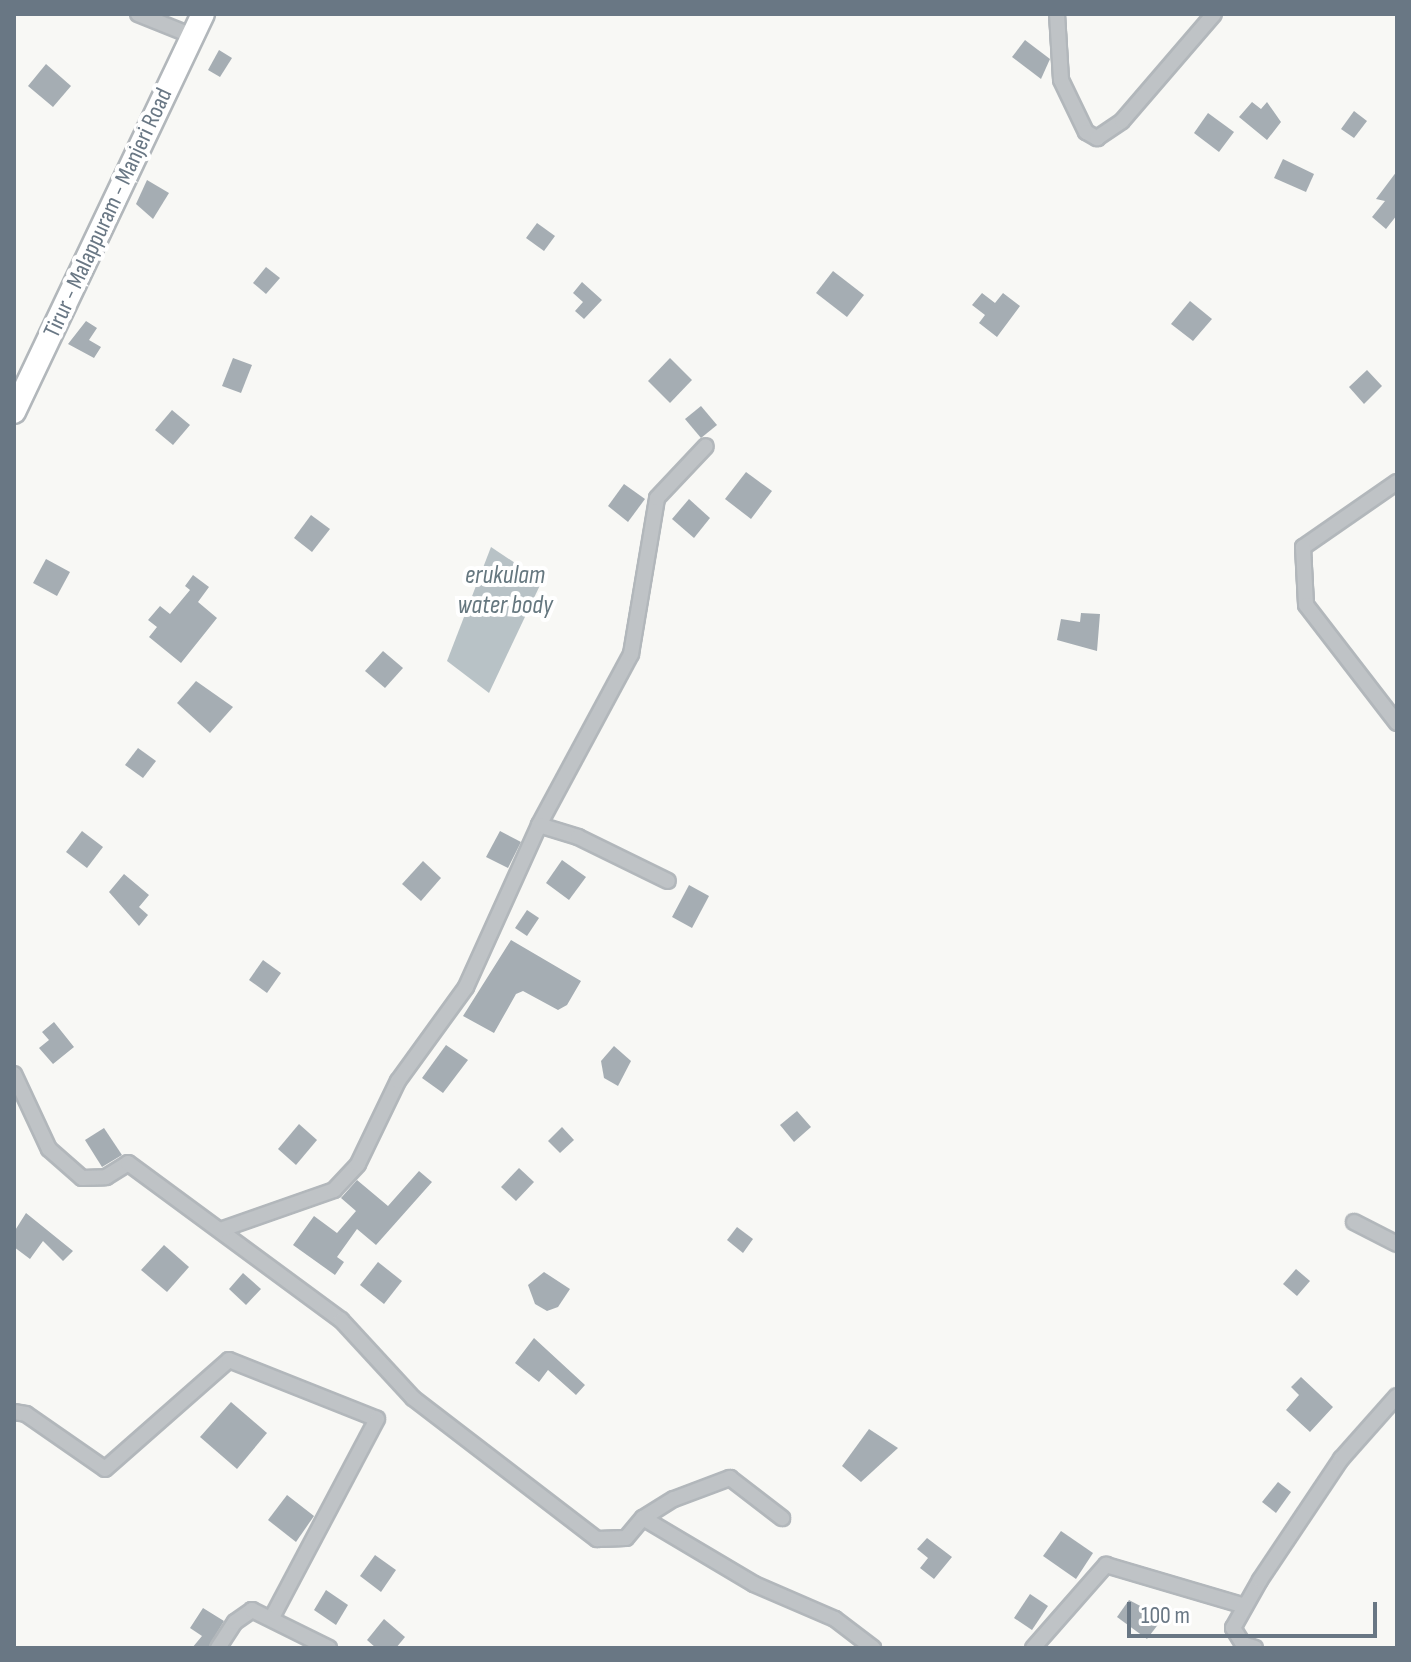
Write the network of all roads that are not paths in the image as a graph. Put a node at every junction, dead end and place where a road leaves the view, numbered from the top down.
1 (138, 14) edge
2 (203, 14) edge
3 (1057, 14) edge
4 (1214, 14) edge
5 (193, 36) junction
6 (14, 412) edge
7 (706, 446) dead end
8 (1397, 482) edge
9 (1397, 723) edge
10 (539, 825) junction
11 (668, 881) dead end
12 (14, 1074) edge
13 (1354, 1222) dead end
14 (220, 1230) junction
15 (1397, 1244) edge
16 (1397, 1396) edge
17 (14, 1412) edge
18 (643, 1518) junction
19 (782, 1518) dead end
20 (1245, 1606) junction
21 (271, 1619) junction
22 (218, 1648) edge
23 (329, 1648) edge
24 (873, 1648) edge
25 (1033, 1648) edge
26 (1255, 1648) edge

1 - 5 street
2 - 5 main road, Tirur - Malappuram - Manjeri Road
3 - 4 street
5 - 6 main road, Tirur - Malappuram - Manjeri Road
7 - 10 street
8 - 9 street
10 - 11 street
10 - 14 street
12 - 14 street
13 - 15 street
14 - 18 street
16 - 20 street
17 - 21 street
18 - 19 street
18 - 24 street
20 - 25 street
20 - 26 street
21 - 22 street
21 - 23 street

